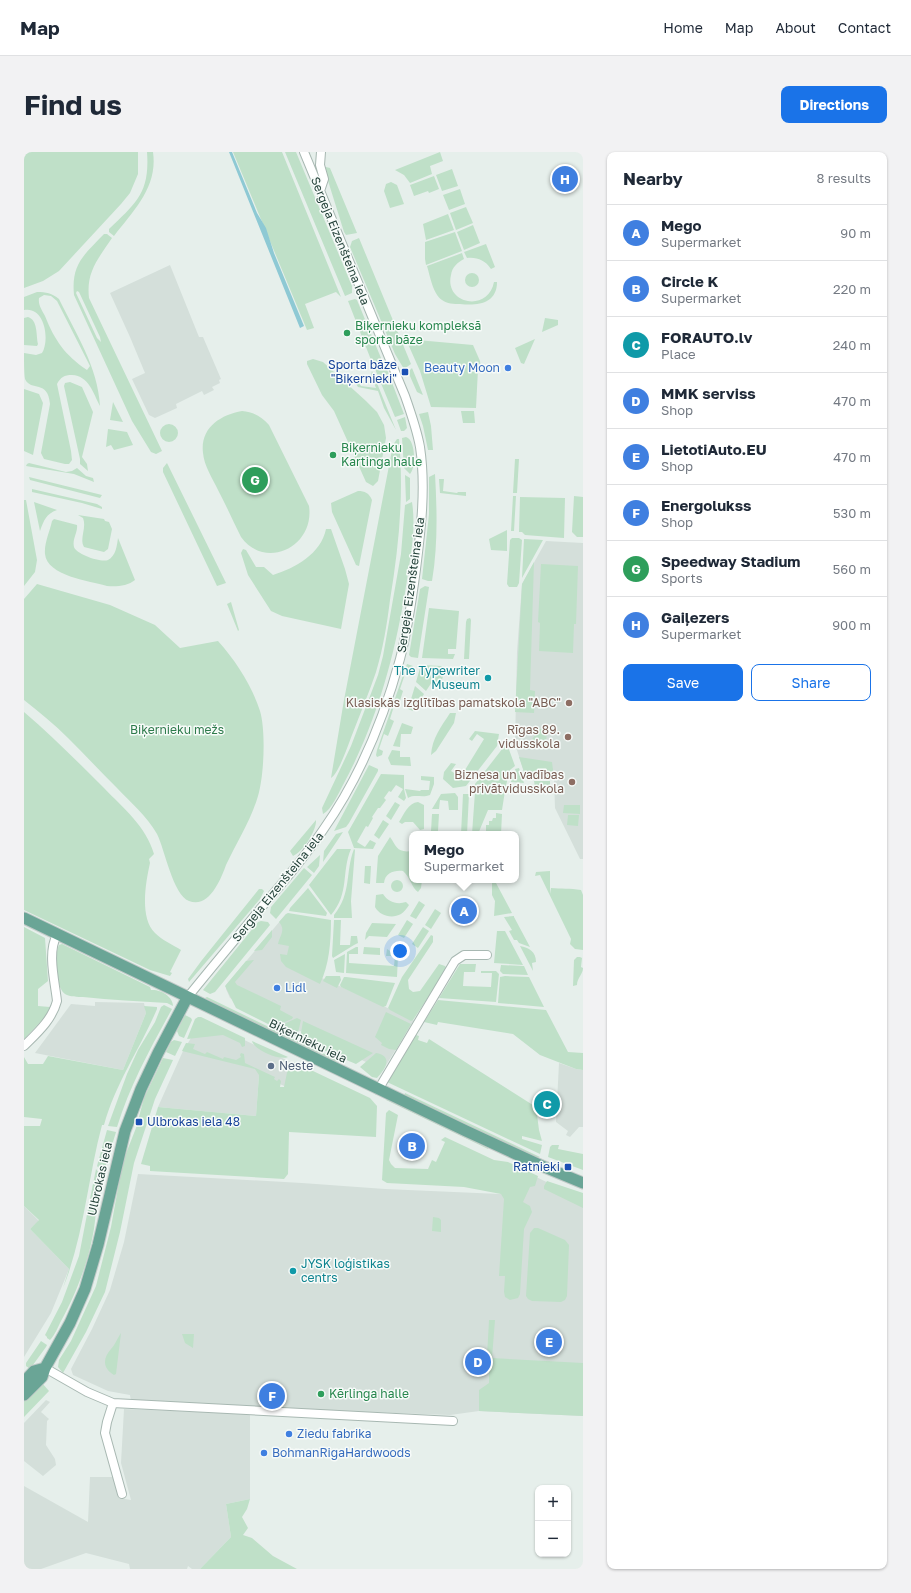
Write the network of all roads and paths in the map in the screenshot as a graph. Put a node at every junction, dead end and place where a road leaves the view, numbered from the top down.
1 (304, 152) edge
2 (321, 152) edge
3 (320, 190) junction
4 (24, 918) edge
5 (57, 935) junction
6 (487, 955) dead end
7 (187, 998) junction
8 (24, 1046) edge
9 (378, 1090) junction
10 (583, 1183) edge
11 (44, 1368) junction
12 (24, 1382) edge
13 (24, 1395) edge
14 (113, 1403) junction
15 (453, 1421) dead end
16 (122, 1494) dead end

1 - 3 street, Sergeja Eizenšteina iela
2 - 3 street
3 - 7 street, Sergeja Eizenšteina iela
4 - 5 main road, Biķernieku iela
5 - 7 main road, Biķernieku iela
5 - 8 street
6 - 9 street
7 - 9 main road, Biķernieku iela
7 - 11 main road, Ulbrokas iela
9 - 10 main road, Biķernieku iela
11 - 12 main road, Ulbrokas iela
11 - 13 main road, Ulbrokas iela
11 - 14 street
14 - 15 street
14 - 16 street

